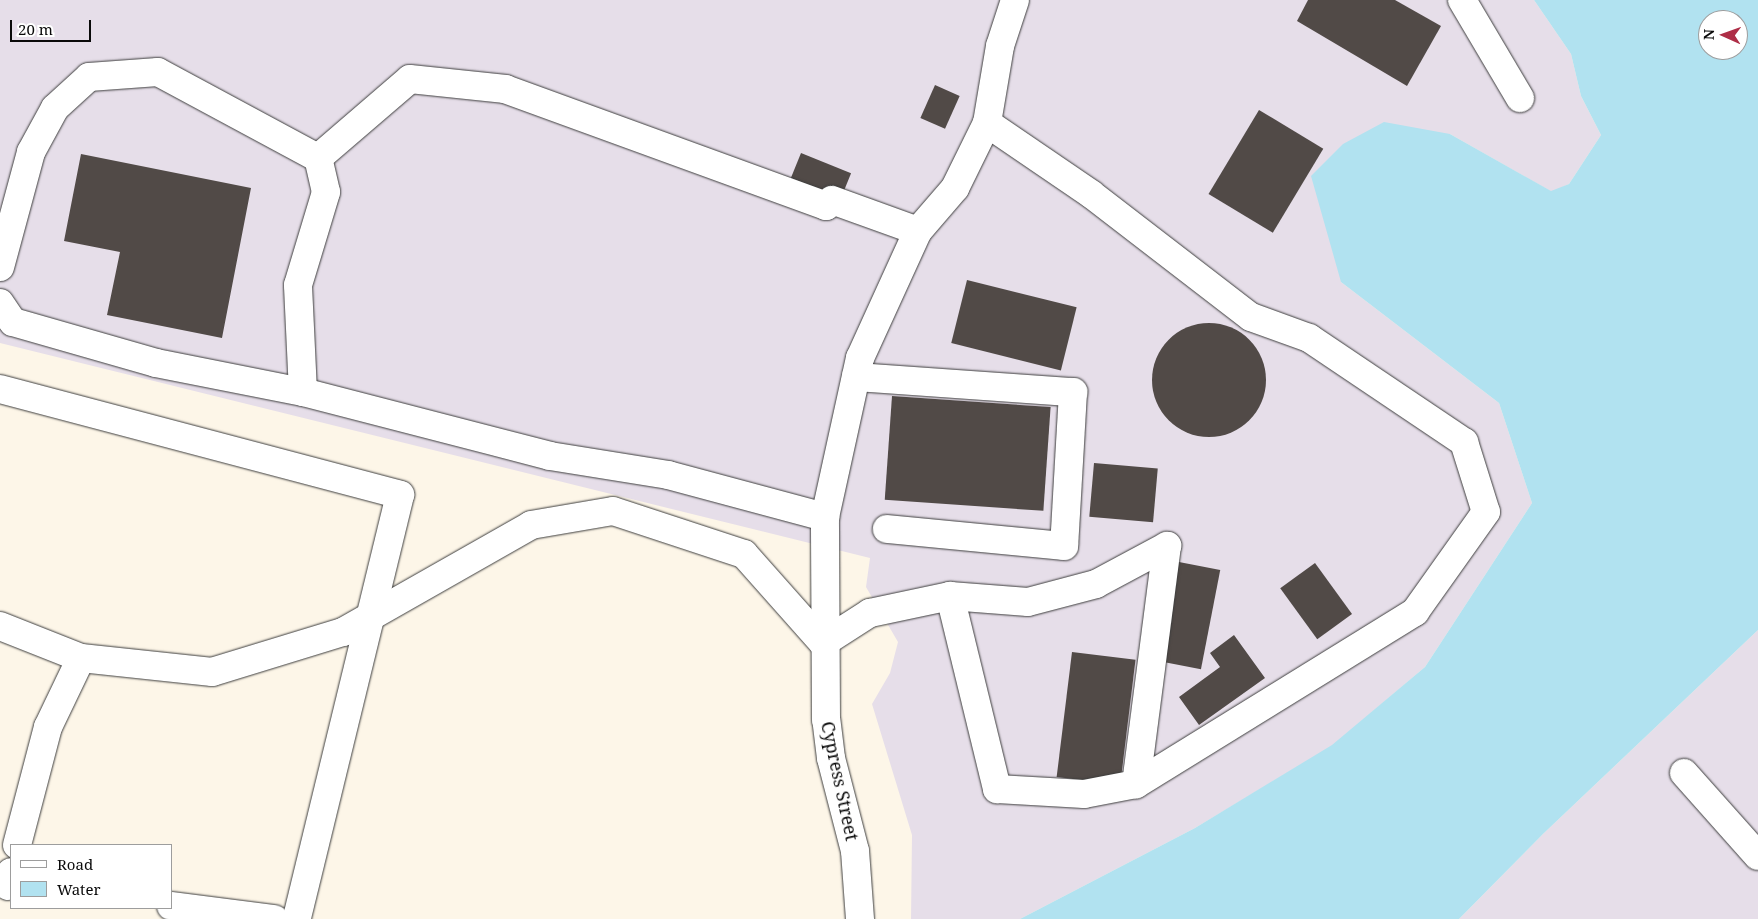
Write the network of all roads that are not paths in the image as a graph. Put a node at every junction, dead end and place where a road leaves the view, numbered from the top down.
1 (1015, 0) edge
2 (1462, 0) edge
3 (1520, 98) dead end
4 (987, 123) junction
5 (318, 158) junction
6 (918, 231) junction
7 (0, 266) edge
8 (0, 303) edge
9 (856, 376) junction
10 (0, 389) edge
11 (303, 392) junction
12 (825, 516) junction
13 (887, 529) dead end
14 (950, 596) junction
15 (370, 617) junction
16 (0, 626) edge
17 (823, 644) junction
18 (81, 658) junction
19 (1684, 773) dead end
20 (1136, 784) junction
21 (17, 844) edge
22 (1758, 856) edge
23 (172, 906) edge
24 (274, 919) edge
25 (297, 919) edge
26 (860, 919) edge

1 - 4 street, Cypress Street
2 - 3 street
4 - 6 street, Cypress Street
4 - 20 street
5 - 6 street
5 - 7 street
5 - 11 street
6 - 9 street, Cypress Street
8 - 11 street
9 - 12 street, Cypress Street
9 - 13 street
10 - 15 street
11 - 12 street
12 - 17 street, Cypress Street
14 - 17 street
14 - 20 street
14 - 20 street
15 - 17 street
15 - 18 street
15 - 25 street
16 - 18 street
17 - 26 street, Cypress Street
18 - 21 street
19 - 22 street
23 - 24 street

